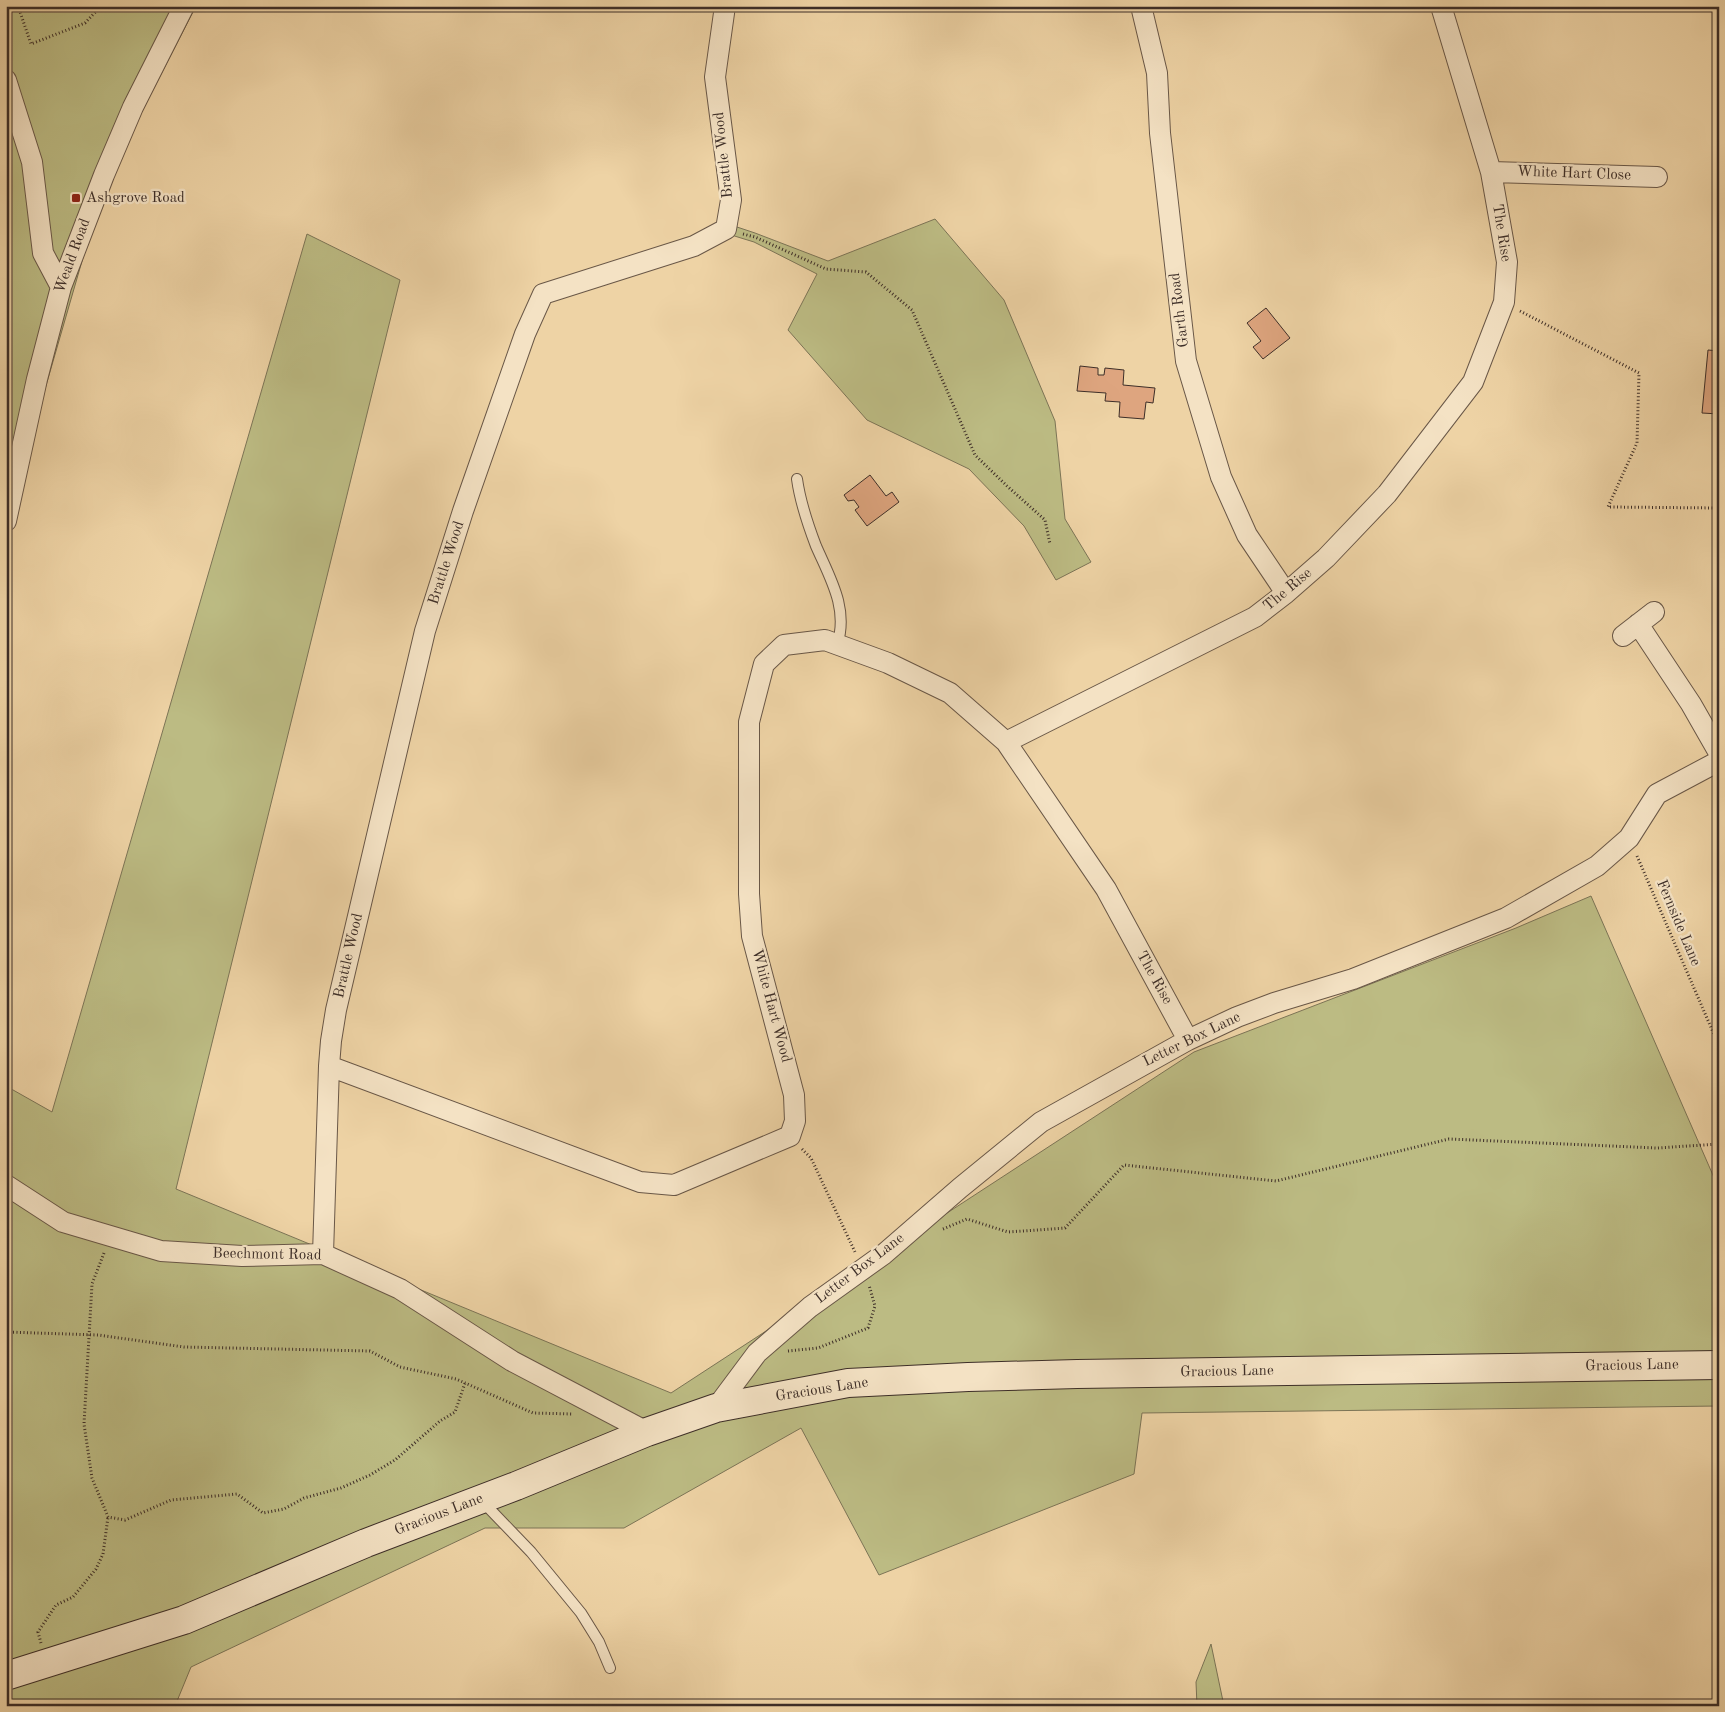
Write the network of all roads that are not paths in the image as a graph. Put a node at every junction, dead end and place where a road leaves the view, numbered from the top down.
1 (184, 6) edge
2 (725, 6) edge
3 (1141, 6) edge
4 (1441, 6) edge
5 (6, 80) edge
6 (1491, 172) junction
7 (1657, 177) dead end
8 (61, 287) junction
9 (797, 479) dead end
10 (6, 521) edge
11 (1286, 593) junction
12 (1654, 612) dead end
13 (838, 645) junction
14 (1006, 742) junction
15 (1719, 753) edge
16 (1719, 761) edge
17 (1188, 1040) junction
18 (329, 1066) junction
19 (6, 1185) edge
20 (323, 1254) junction
21 (1719, 1365) edge
22 (716, 1408) junction
23 (646, 1432) junction
24 (481, 1499) junction
25 (610, 1668) dead end
26 (6, 1676) edge

1 - 8 street, Weald Road
2 - 18 street, Brattle Wood
3 - 11 street, Garth Road
4 - 6 street, The Rise
5 - 8 street
6 - 7 street, White Hart Close
6 - 11 street, The Rise
8 - 10 street, Weald Road
9 - 13 lane
11 - 14 street, The Rise
12 - 15 street
13 - 14 street, White Hart Wood
13 - 18 street, White Hart Wood
14 - 17 street, The Rise
16 - 17 street, Letter Box Lane
17 - 22 street, Letter Box Lane
18 - 20 street, Brattle Wood
19 - 20 street, Beechmont Road
20 - 23 street, Beechmont Road
21 - 22 street, Gracious Lane
22 - 23 street, Gracious Lane
23 - 24 street, Gracious Lane
24 - 25 lane
24 - 26 street, Gracious Lane

